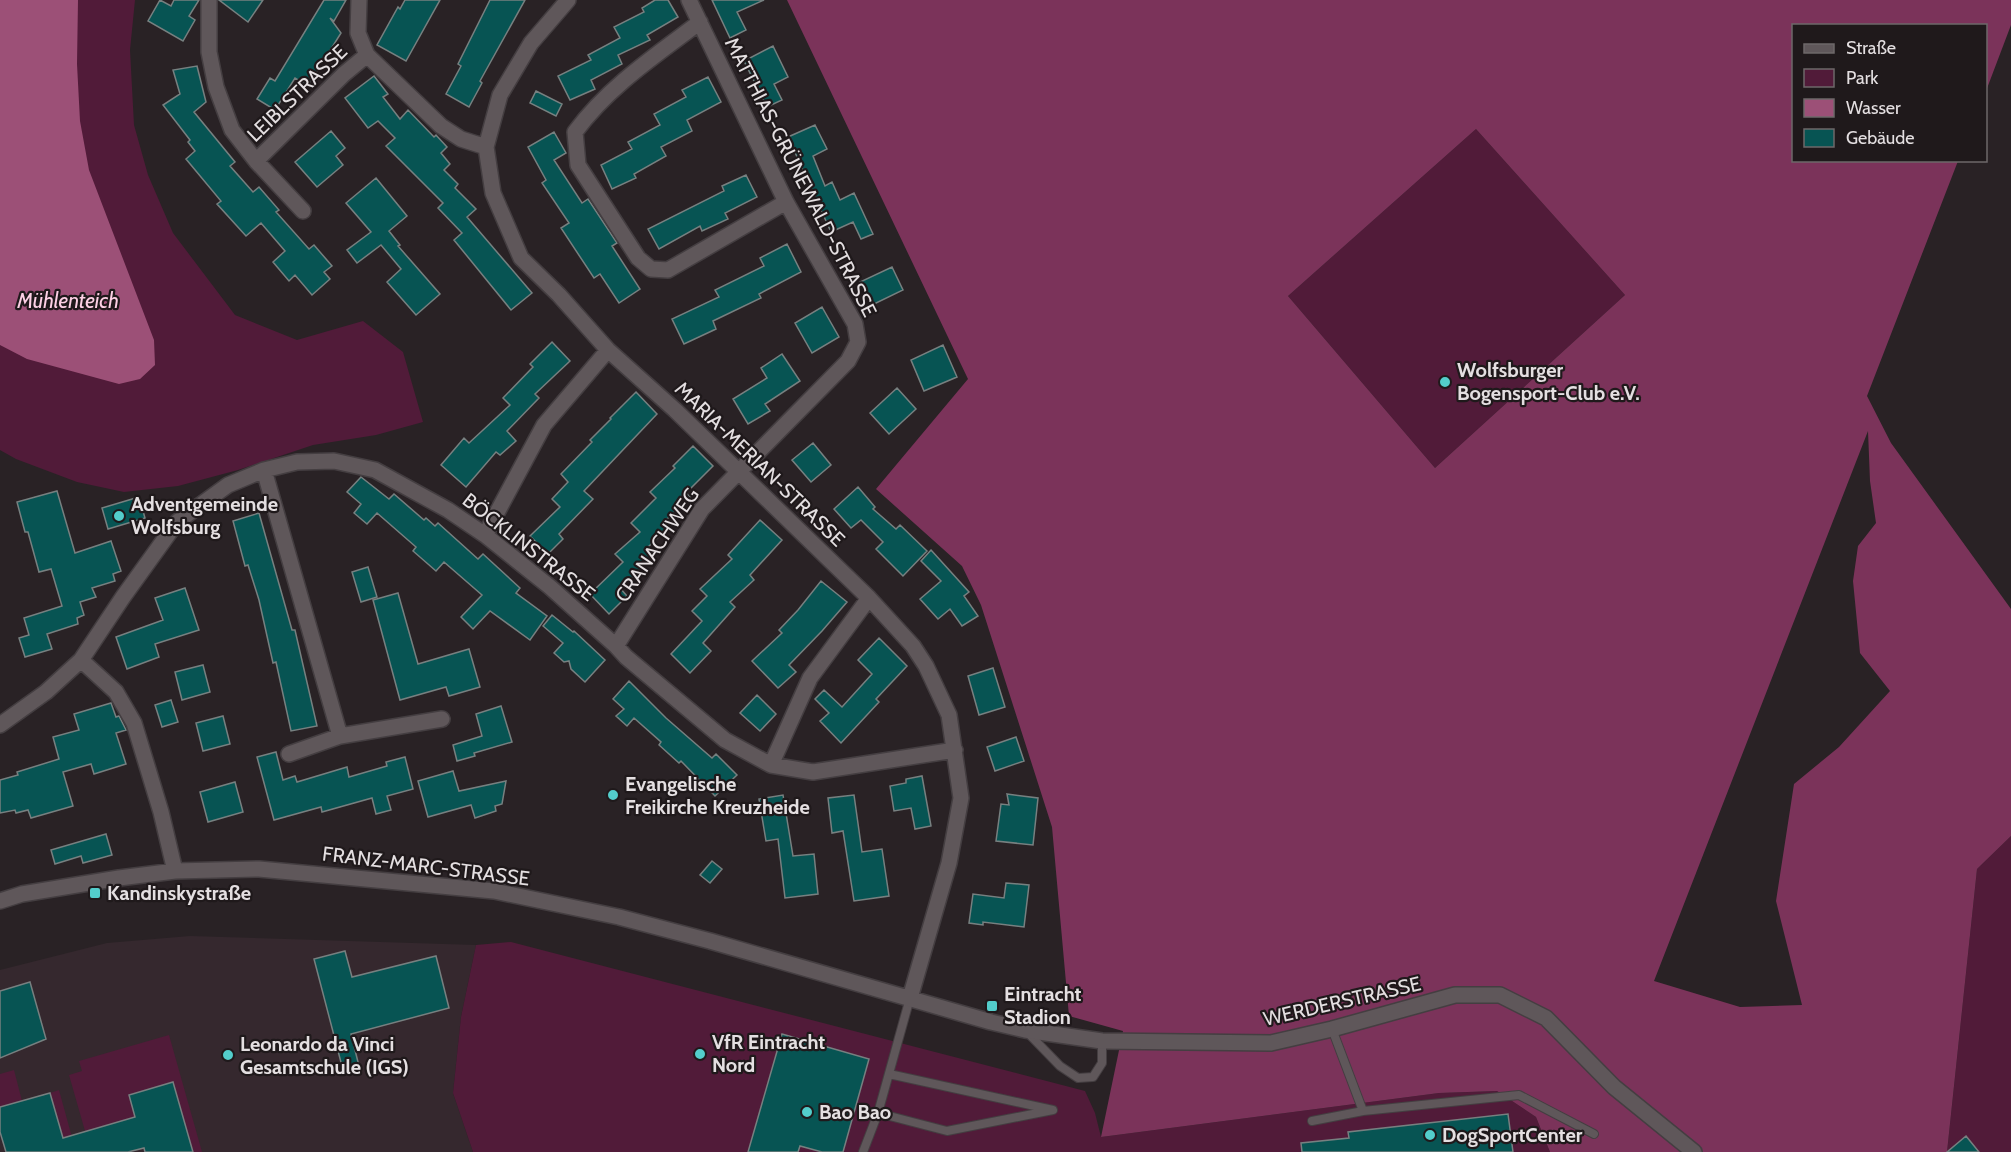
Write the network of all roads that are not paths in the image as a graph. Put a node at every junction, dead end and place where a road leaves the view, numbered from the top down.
1 (209, 0) edge
2 (359, 0) edge
3 (568, 0) edge
4 (689, 0) edge
5 (700, 22) junction
6 (366, 55) junction
7 (486, 147) junction
8 (256, 161) junction
9 (786, 202) junction
10 (303, 212) dead end
11 (609, 350) junction
12 (264, 470) junction
13 (737, 472) junction
14 (484, 535) junction
15 (869, 598) junction
16 (616, 646) junction
17 (81, 660) junction
18 (442, 719) dead end
19 (0, 725) edge
20 (340, 736) junction
21 (955, 750) junction
22 (289, 754) dead end
23 (771, 765) junction
24 (175, 871) junction
25 (0, 901) edge
26 (910, 998) junction
27 (1332, 1029) junction
28 (1025, 1030) junction
29 (1102, 1041) junction
30 (889, 1074) junction
31 (1363, 1111) junction
32 (878, 1113) junction
33 (1311, 1121) dead end
34 (1594, 1134) dead end
35 (863, 1152) edge
36 (1694, 1152) edge

1 - 8 street, LEIBLSTRASSE
2 - 6 street
3 - 7 street, MARIA-MERIAN-STRASSE
4 - 5 street, MATTHIAS-GRÜNEWALD-STRASSE
5 - 9 street, MATTHIAS-GRÜNEWALD-STRASSE
5 - 9 street
6 - 7 street
6 - 8 street, LEIBLSTRASSE
7 - 11 street, MARIA-MERIAN-STRASSE
8 - 10 street, LEIBLSTRASSE
9 - 13 street, MATTHIAS-GRÜNEWALD-STRASSE
11 - 13 street, MARIA-MERIAN-STRASSE
11 - 14 street
12 - 14 street, BÖCKLINSTRASSE
12 - 17 street, BÖCKLINSTRASSE
12 - 20 street
13 - 15 street, MARIA-MERIAN-STRASSE
13 - 16 street, CRANACHWEG
14 - 16 street, BÖCKLINSTRASSE
15 - 21 street, MARIA-MERIAN-STRASSE
15 - 23 street
16 - 23 street, BÖCKLINSTRASSE
17 - 19 street, BÖCKLINSTRASSE
17 - 24 street
18 - 20 street
20 - 22 street
21 - 23 street, BÖCKLINSTRASSE
21 - 26 street, MARIA-MERIAN-STRASSE
24 - 25 street, FRANZ-MARC-STRASSE
24 - 26 street, FRANZ-MARC-STRASSE
26 - 28 street, WERDERSTRASSE
26 - 30 lane
27 - 29 street, WERDERSTRASSE
27 - 31 lane
27 - 36 street, WERDERSTRASSE
28 - 29 street, WERDERSTRASSE
28 - 29 lane
30 - 32 lane
30 - 32 lane
31 - 33 lane
31 - 34 lane
32 - 35 lane

